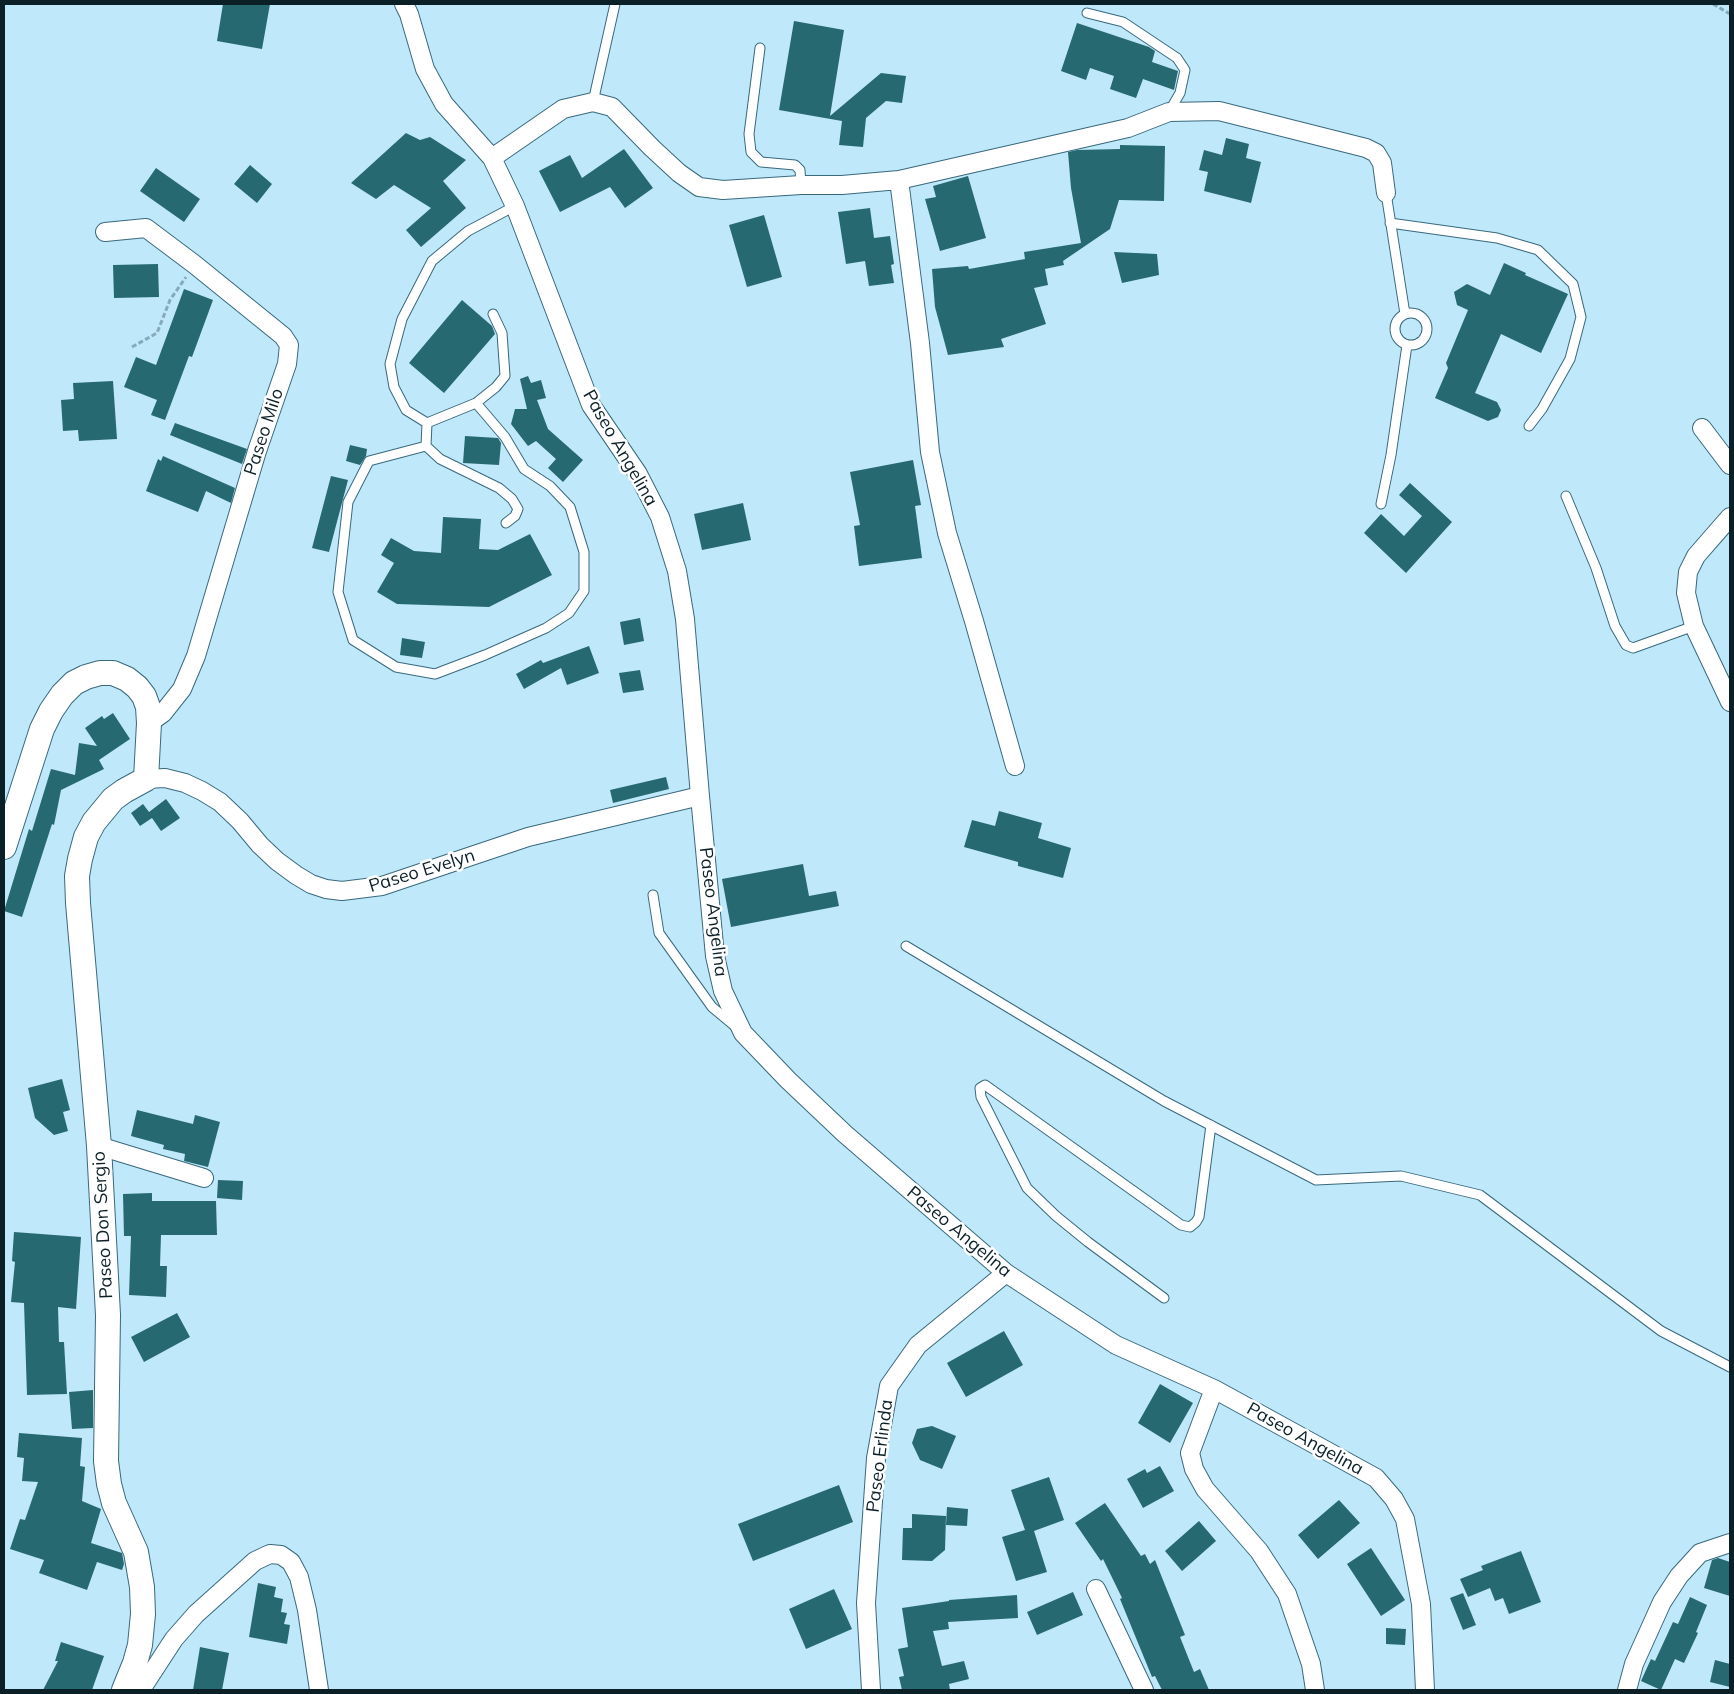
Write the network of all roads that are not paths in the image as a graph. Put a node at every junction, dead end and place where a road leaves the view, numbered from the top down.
1 (404, 4) edge
2 (615, 4) edge
3 (1087, 13) dead end
4 (760, 48) dead end
5 (592, 102) junction
6 (1169, 112) junction
7 (492, 158) junction
8 (899, 180) junction
9 (801, 185) junction
10 (1386, 193) joint
11 (515, 206) junction
12 (1390, 222) junction
13 (105, 232) dead end
14 (493, 314) dead end
15 (1405, 314) junction
16 (1407, 345) junction
17 (476, 403) junction
18 (427, 423) junction
19 (1529, 426) dead end
20 (1702, 428) dead end
21 (426, 446) junction
22 (1730, 465) edge
23 (1566, 496) dead end
24 (1381, 504) dead end
25 (1730, 516) edge
26 (506, 524) dead end
27 (1694, 626) junction
28 (1730, 702) edge
29 (149, 724) junction
30 (1015, 766) dead end
31 (146, 779) junction
32 (700, 796) junction
33 (4, 847) edge
34 (653, 895) dead end
35 (906, 946) dead end
36 (744, 1033) junction
37 (1211, 1125) junction
38 (99, 1146) junction
39 (204, 1178) dead end
40 (1006, 1273) junction
41 (1164, 1298) dead end
42 (1730, 1367) edge
43 (1214, 1389) junction
44 (1730, 1543) edge
45 (1096, 1589) dead end
46 (124, 1690) edge
47 (137, 1690) edge
48 (319, 1690) edge
49 (871, 1690) edge
50 (1144, 1690) edge
51 (1315, 1690) edge
52 (1425, 1690) edge
53 (1627, 1690) edge

1 - 7 street, Paseo Angelina
2 - 5 lane
3 - 6 lane
4 - 9 lane
5 - 7 street
5 - 9 street
6 - 8 street
6 - 10 street
7 - 11 street, Paseo Angelina
8 - 9 street
8 - 30 street
10 - 12 lane
11 - 18 lane
11 - 32 street, Paseo Angelina
12 - 15 lane
12 - 19 lane
13 - 29 street, Paseo Milo
14 - 17 lane
15 - 16 lane
15 - 16 lane
16 - 24 lane
17 - 18 lane
17 - 21 lane
18 - 21 lane
20 - 22 street
21 - 26 lane
23 - 27 lane
25 - 27 street
27 - 28 street
29 - 31 street
29 - 33 street
31 - 32 street, Paseo Evelyn
31 - 38 street, Paseo Don Sergio
32 - 36 street, Paseo Angelina
34 - 36 lane
35 - 37 lane
36 - 40 street, Paseo Angelina
37 - 41 lane
37 - 42 lane
38 - 39 street
38 - 46 street, Paseo Don Sergio
40 - 43 street, Paseo Angelina
40 - 49 street, Paseo Erlinda
43 - 51 street
43 - 52 street, Paseo Angelina
44 - 53 street
45 - 50 street
47 - 48 street

